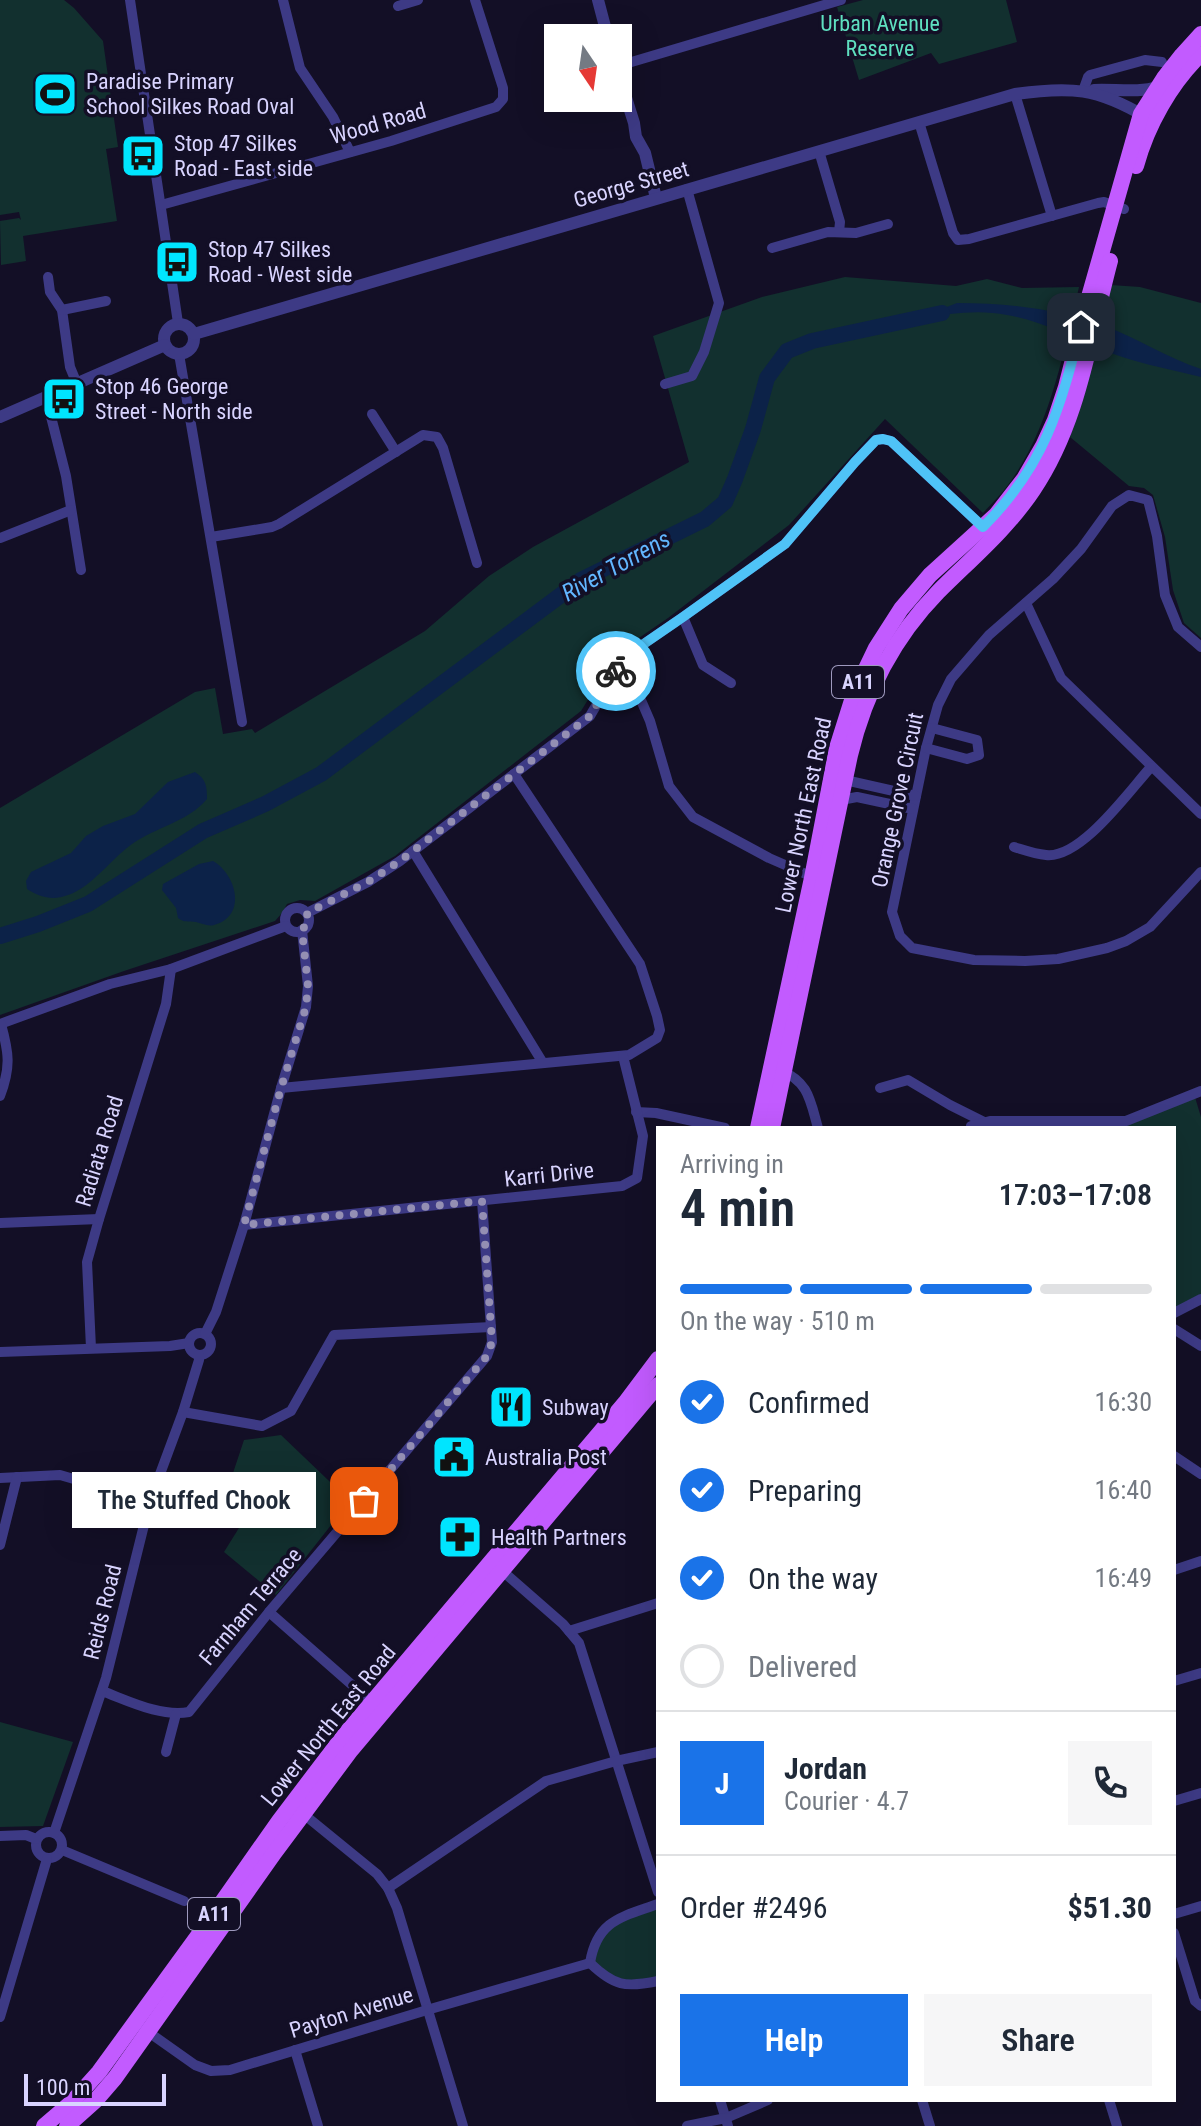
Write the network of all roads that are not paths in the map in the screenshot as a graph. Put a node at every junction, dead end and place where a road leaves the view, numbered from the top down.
1 (130, 0) edge
2 (283, 0) edge
3 (418, 0) edge
4 (475, 0) edge
5 (598, 0) edge
6 (841, 0) edge
7 (398, 6) dead end
8 (604, 24) edge
9 (1201, 34) edge
10 (1201, 54) edge
11 (1162, 62) dead end
12 (632, 65) edge
13 (1158, 87) junction
14 (1083, 91) junction
15 (1015, 94) junction
16 (631, 112) edge
17 (1147, 117) junction
18 (919, 122) junction
19 (819, 151) junction
20 (350, 152) junction
21 (687, 189) junction
22 (656, 198) junction
23 (161, 205) junction
24 (1119, 207) junction
25 (1052, 216) junction
26 (888, 224) dead end
27 (839, 232) junction
28 (772, 248) dead end
29 (48, 277) dead end
30 (106, 301) dead end
31 (62, 310) junction
32 (178, 323) junction
33 (194, 334) junction
34 (165, 345) junction
35 (179, 354) junction
36 (77, 384) junction
37 (665, 384) dead end
38 (46, 397) junction
39 (372, 414) dead end
40 (0, 417) edge
41 (396, 452) junction
42 (71, 510) junction
43 (988, 533) junction
44 (211, 537) junction
45 (0, 538) edge
46 (477, 563) dead end
47 (81, 570) dead end
48 (1026, 603) junction
49 (683, 617) junction
50 (1201, 647) edge
51 (622, 661) junction
52 (731, 683) dead end
53 (242, 722) dead end
54 (932, 728) junction
55 (926, 748) junction
56 (1151, 767) junction
57 (514, 774) junction
58 (845, 780) junction
59 (835, 794) junction
60 (916, 796) junction
61 (913, 809) junction
62 (1201, 814) edge
63 (1014, 847) dead end
64 (413, 851) junction
65 (1201, 872) edge
66 (818, 879) junction
67 (307, 913) junction
68 (286, 926) junction
69 (302, 930) junction
70 (171, 969) junction
71 (0, 1024) edge
72 (626, 1055) junction
73 (543, 1063) junction
74 (778, 1069) junction
75 (281, 1088) junction
76 (880, 1088) dead end
77 (1201, 1091) edge
78 (0, 1096) edge
79 (636, 1112) junction
80 (984, 1122) junction
81 (716, 1126) edge
82 (759, 1126) edge
83 (772, 1126) edge
84 (817, 1126) edge
85 (971, 1126) edge
86 (482, 1201) junction
87 (99, 1219) junction
88 (0, 1223) edge
89 (244, 1225) junction
90 (1201, 1299) edge
91 (1176, 1312) edge
92 (491, 1327) junction
93 (1176, 1330) edge
94 (205, 1334) junction
95 (189, 1343) junction
96 (1201, 1346) edge
97 (91, 1348) junction
98 (0, 1352) edge
99 (199, 1355) junction
100 (656, 1362) edge
101 (656, 1388) edge
102 (183, 1412) junction
103 (1176, 1457) edge
104 (1201, 1474) edge
105 (17, 1477) junction
106 (0, 1478) edge
107 (150, 1501) junction
108 (0, 1545) edge
109 (1201, 1561) edge
110 (497, 1566) junction
111 (1176, 1569) edge
112 (656, 1604) edge
113 (269, 1612) junction
114 (569, 1631) junction
115 (1201, 1673) edge
116 (1176, 1680) edge
117 (102, 1691) junction
118 (377, 1707) junction
119 (176, 1714) junction
120 (166, 1752) dead end
121 (656, 1752) edge
122 (616, 1761) junction
123 (1201, 1793) edge
124 (1176, 1800) edge
125 (297, 1809) junction
126 (54, 1833) junction
127 (0, 1836) edge
128 (36, 1839) junction
129 (62, 1850) junction
130 (47, 1859) junction
131 (656, 1886) edge
132 (388, 1888) junction
133 (184, 1901) dead end
134 (656, 1905) edge
135 (1201, 1906) edge
136 (1176, 1913) edge
137 (1176, 1939) edge
138 (590, 1963) junction
139 (5, 1977) edge
140 (656, 1981) edge
141 (1201, 2006) edge
142 (427, 2010) junction
143 (0, 2017) edge
144 (141, 2026) junction
145 (295, 2050) junction
146 (721, 2102) edge
147 (764, 2102) edge
148 (923, 2102) edge
149 (1110, 2102) edge
150 (727, 2122) edge
151 (44, 2126) edge
152 (67, 2126) edge
153 (318, 2126) edge
154 (463, 2126) edge
155 (687, 2126) edge
156 (930, 2126) edge
157 (1117, 2126) edge

1 - 23 street
2 - 20 street
3 - 7 street
4 - 20 street, Wood Road
5 - 8 street
6 - 12 street
9 - 13 main road, Lower North East Road / A11
10 - 17 main road, Lower North East Road / A11
11 - 14 street
13 - 14 street, George Street
13 - 17 main road, Lower North East Road / A11
14 - 15 street, George Street
14 - 17 street, George Street
15 - 18 street, George Street
15 - 25 street
16 - 22 street
17 - 24 main road, Lower North East Road / A11
18 - 19 street, George Street
18 - 25 street
19 - 21 street, George Street
19 - 27 street
20 - 23 street, Wood Road
21 - 22 street, George Street
21 - 37 street
22 - 33 street, George Street
23 - 32 street
24 - 25 street
24 - 43 main road, Lower North East Road / A11
26 - 27 street
27 - 28 street
29 - 31 street
30 - 31 street
31 - 36 street
32 - 33 street
32 - 34 street
33 - 35 street
34 - 35 street
34 - 36 street
35 - 44 street
36 - 38 street
38 - 40 street
38 - 42 street
39 - 41 street
41 - 44 street
41 - 46 street
42 - 45 street
42 - 47 street
43 - 49 street
43 - 58 main road, Lower North East Road / A11
43 - 59 main road, Lower North East Road / A11
44 - 53 street
48 - 50 street, Orange Grove Circuit
48 - 54 street, Orange Grove Circuit
48 - 56 street
49 - 51 street
49 - 52 street
51 - 57 street
51 - 66 street
54 - 55 street, Orange Grove Circuit
54 - 55 street
55 - 60 street, Orange Grove Circuit
56 - 62 street
56 - 63 street
57 - 64 street
57 - 72 street
58 - 59 main road, Lower North East Road / A11
58 - 60 street
59 - 61 street
59 - 66 main road, Lower North East Road / A11
60 - 61 street, Orange Grove Circuit
61 - 65 street, Orange Grove Circuit
64 - 67 street
64 - 73 street
66 - 74 main road, Lower North East Road / A11
67 - 68 street
67 - 69 street
68 - 69 street
68 - 70 street
69 - 75 street
70 - 71 street
70 - 87 street, Radiata Road
71 - 78 street
72 - 73 street
72 - 79 street, Karri Drive
73 - 75 street
74 - 82 main road, Lower North East Road / A11
74 - 83 main road, Lower North East Road / A11
74 - 84 street
75 - 89 street
76 - 80 street
77 - 80 street
79 - 81 street
79 - 86 street, Karri Drive
80 - 85 street
86 - 89 street, Karri Drive
86 - 92 street, Farnham Terrace
87 - 88 street
87 - 97 street, Radiata Road
89 - 94 street
90 - 91 street
92 - 102 street
92 - 113 street, Farnham Terrace
93 - 96 street
94 - 95 street
94 - 99 street
95 - 97 street
95 - 99 street
97 - 98 street
99 - 102 street, Reids Road
100 - 110 main road, Lower North East Road / A11
101 - 110 main road, Lower North East Road / A11
102 - 107 street, Reids Road
103 - 104 street
105 - 106 street
105 - 107 street
105 - 108 street
107 - 117 street, Reids Road
109 - 111 street
110 - 114 street
110 - 118 main road, Lower North East Road / A11
112 - 114 street
113 - 118 street
113 - 119 street, Farnham Terrace
114 - 122 street
115 - 116 street
117 - 119 street
117 - 126 street, Reids Road
118 - 125 main road, Lower North East Road / A11
119 - 120 street
121 - 122 street
122 - 131 street
122 - 132 street
123 - 124 street
125 - 132 street
125 - 144 main road, Lower North East Road / A11
126 - 128 street
126 - 129 street
127 - 128 street
128 - 130 street
129 - 130 street
129 - 133 street
130 - 139 street
132 - 142 street
134 - 138 street
135 - 136 street
137 - 141 street
138 - 140 street
138 - 142 street, Payton Avenue
139 - 143 street
142 - 145 street, Payton Avenue
142 - 154 street
144 - 145 street, Payton Avenue
144 - 151 main road, Lower North East Road / A11
144 - 152 main road, Lower North East Road / A11
145 - 153 street
146 - 150 street
147 - 150 street
148 - 156 street
149 - 157 street
150 - 155 street

